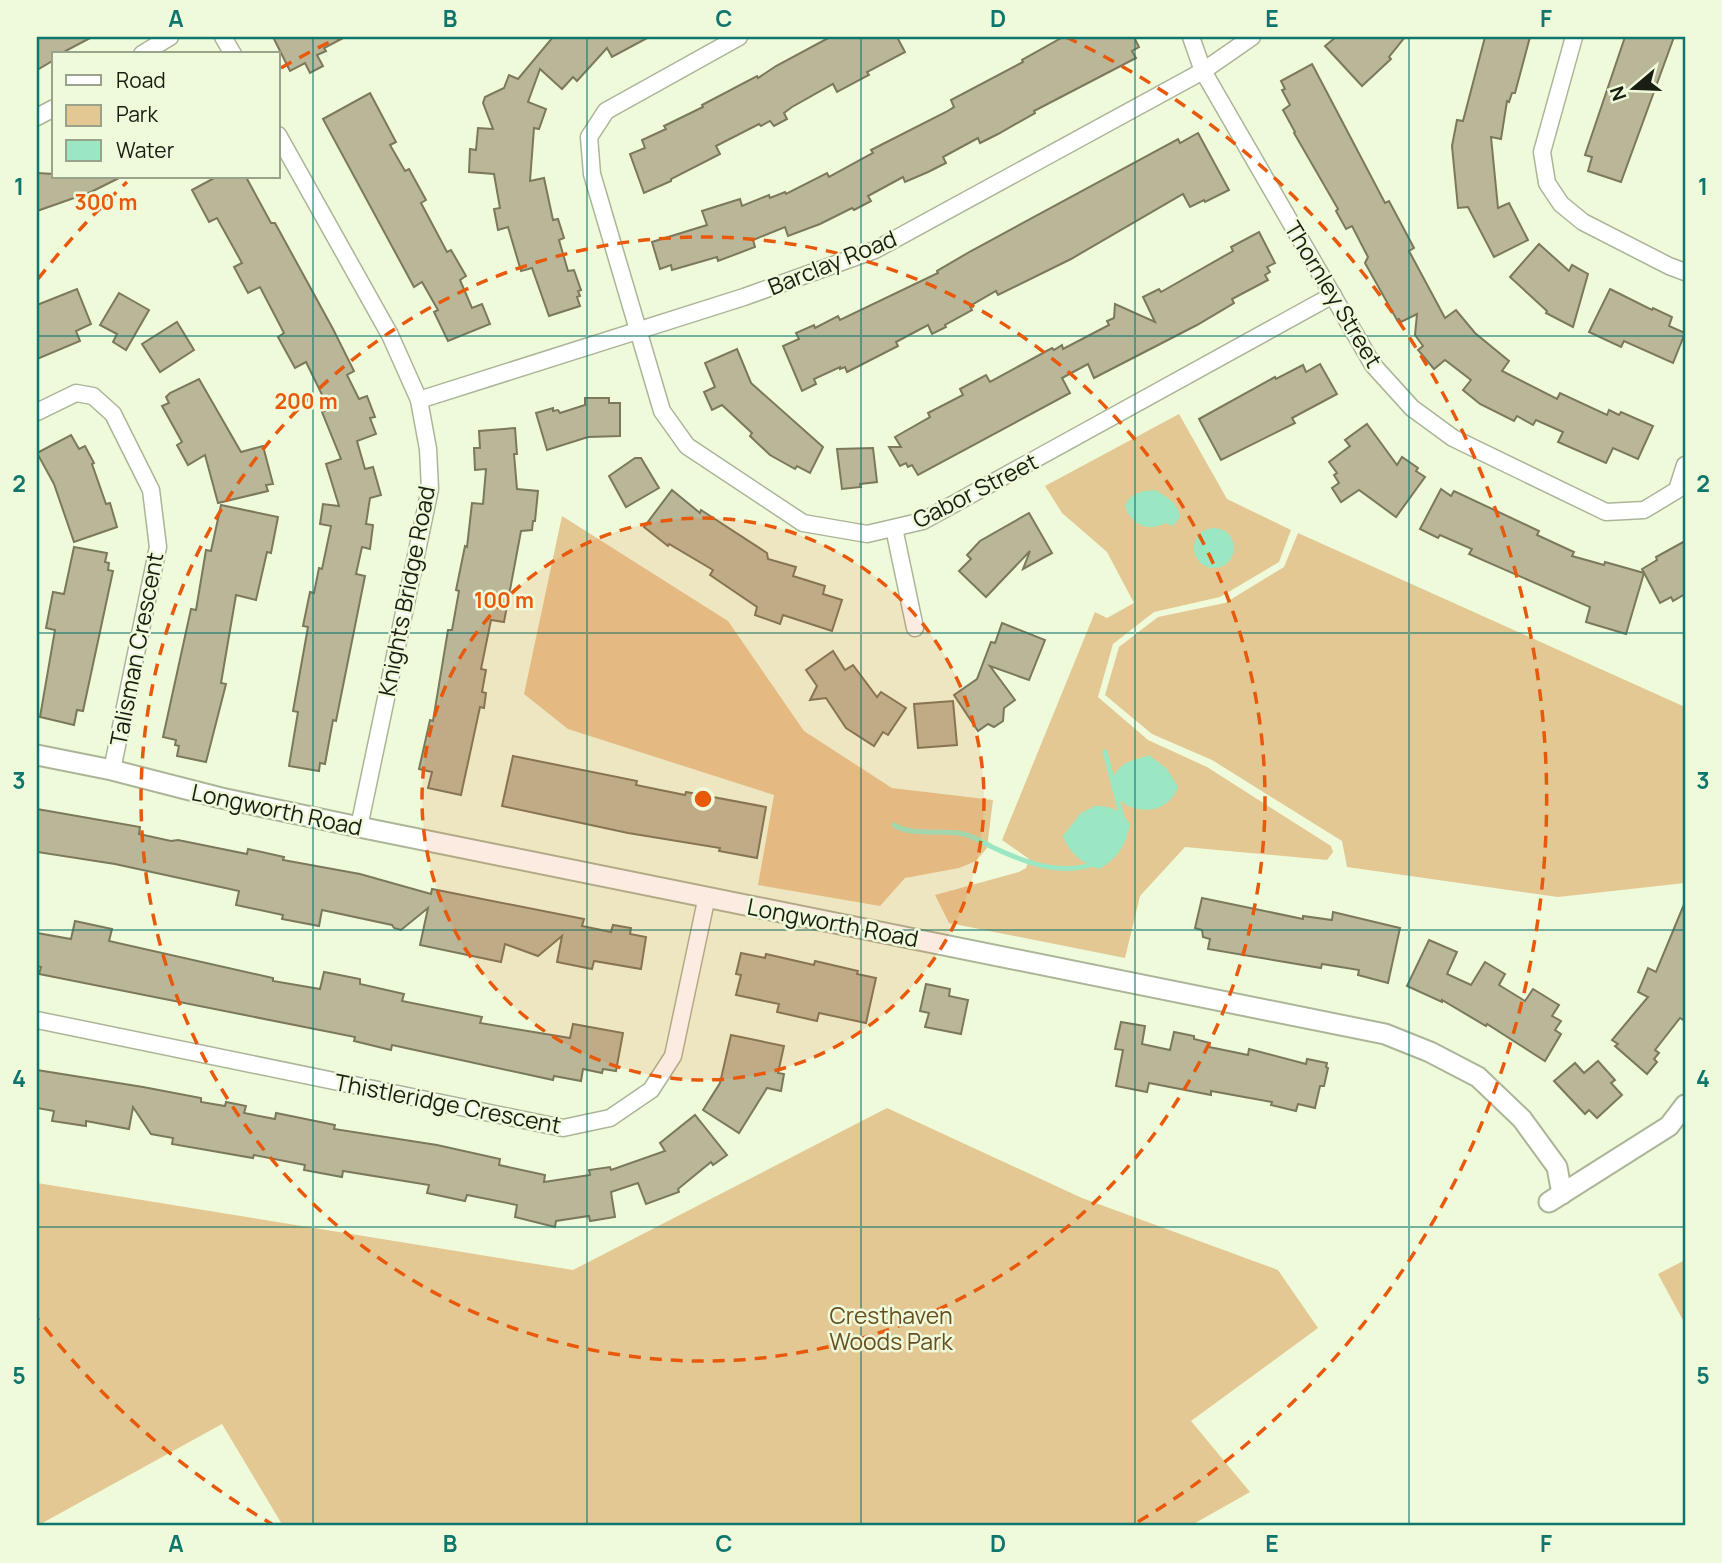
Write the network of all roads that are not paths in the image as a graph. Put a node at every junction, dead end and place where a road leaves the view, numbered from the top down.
1 (170, 37) edge
2 (739, 37) edge
3 (1191, 37) edge
4 (1252, 37) edge
5 (1574, 37) edge
6 (145, 52) edge
7 (1203, 71) junction
8 (280, 139) edge
9 (1685, 272) edge
10 (1333, 295) junction
11 (636, 331) junction
12 (419, 400) junction
13 (37, 412) edge
14 (1685, 465) edge
15 (894, 528) junction
16 (915, 628) dead end
17 (37, 755) edge
18 (112, 770) junction
19 (359, 827) junction
20 (707, 896) junction
21 (37, 1020) edge
22 (1685, 1105) edge

1 - 6 street
2 - 11 street
3 - 7 street, Thornley Street
4 - 7 street, Barclay Road
5 - 9 street
7 - 10 street, Thornley Street
7 - 11 street, Barclay Road
8 - 12 street, Knights Bridge Road
10 - 14 street, Thornley Street
10 - 15 street, Gabor Street
11 - 12 street, Barclay Road
11 - 15 street, Gabor Street
12 - 19 street, Knights Bridge Road
13 - 18 street, Talisman Crescent
15 - 16 street
17 - 18 street, Longworth Road
18 - 19 street, Longworth Road
19 - 20 street, Longworth Road
20 - 21 street, Thistleridge Crescent
20 - 22 street, Longworth Road

